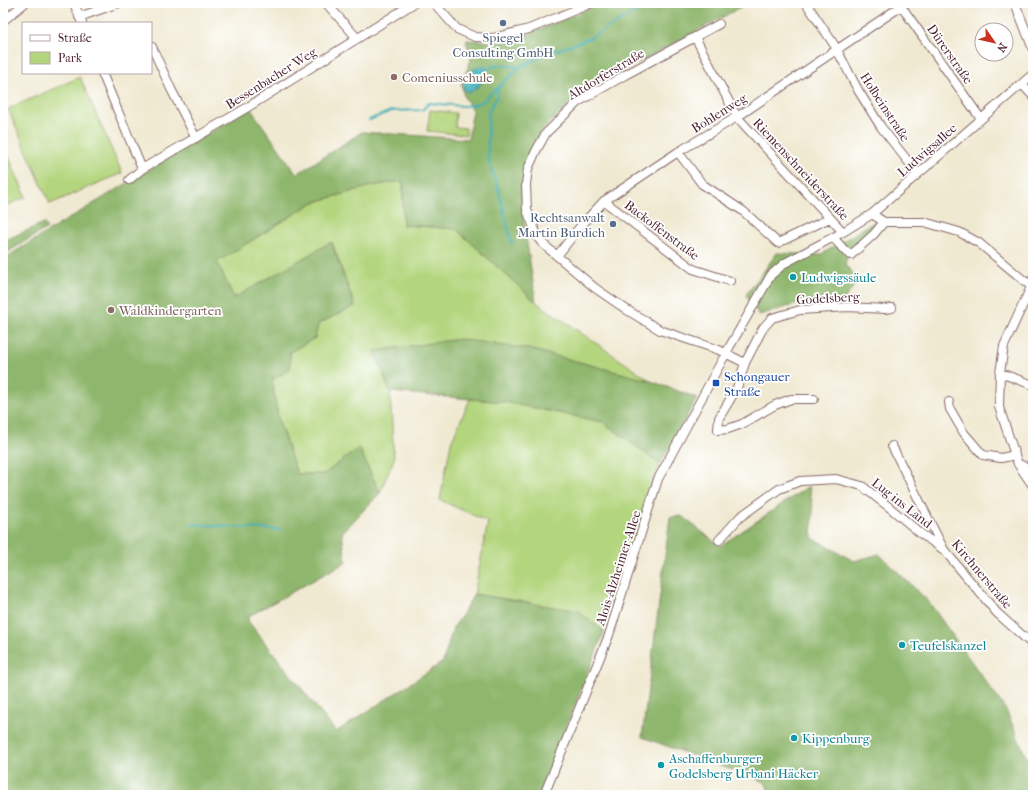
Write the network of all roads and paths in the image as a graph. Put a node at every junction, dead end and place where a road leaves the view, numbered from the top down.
1 (25, 3) edge
2 (74, 3) edge
3 (119, 3) edge
4 (326, 3) edge
5 (414, 3) edge
6 (434, 3) edge
7 (592, 3) edge
8 (806, 3) edge
9 (1015, 3) edge
10 (902, 4) edge
11 (80, 20) edge
12 (3, 21) edge
13 (719, 24) dead end
14 (694, 37) junction
15 (357, 38) junction
16 (152, 47) edge
17 (837, 50) junction
18 (1033, 50) edge
19 (102, 74) edge
20 (1033, 74) edge
21 (1022, 84) junction
22 (1033, 96) edge
23 (737, 117) junction
24 (981, 119) junction
25 (196, 138) junction
26 (678, 152) junction
27 (142, 169) junction
28 (918, 174) junction
29 (130, 180) dead end
30 (604, 201) junction
31 (872, 214) junction
32 (830, 218) junction
33 (884, 222) junction
34 (843, 232) junction
35 (833, 238) junction
36 (557, 256) junction
37 (1033, 278) edge
38 (730, 281) dead end
39 (1032, 287) edge
40 (892, 308) dead end
41 (726, 353) junction
42 (745, 363) junction
43 (1000, 373) junction
44 (1033, 385) edge
45 (814, 399) dead end
46 (949, 402) dead end
47 (892, 446) dead end
48 (1015, 455) junction
49 (1018, 464) junction
50 (1033, 469) edge
51 (1033, 486) edge
52 (719, 540) dead end
53 (944, 550) junction
54 (1033, 645) edge
55 (544, 795) edge

1 - 12 street
2 - 11 street
3 - 11 street
4 - 15 street
5 - 15 street, Bessenbacher Weg
6 - 7 street
8 - 17 street, Holbeinstraße
9 - 18 street
10 - 17 street, Bohlenweg
10 - 24 street, Dürerstraße
13 - 14 street, Altdorferstraße
14 - 23 street, Riemenschneiderstraße
14 - 36 street, Altdorferstraße
15 - 25 street, Bessenbacher Weg
16 - 25 street
17 - 23 street, Bohlenweg
17 - 28 street, Holbeinstraße
19 - 27 street
20 - 21 street, Ludwigsallee
21 - 22 street
21 - 24 street, Ludwigsallee
23 - 26 street, Bohlenweg
23 - 32 street, Riemenschneiderstraße
24 - 28 street, Ludwigsallee
25 - 27 street, Bessenbacher Weg
26 - 30 street, Bohlenweg
26 - 32 street
27 - 29 street, Bessenbacher Weg
28 - 31 street, Ludwigsallee
30 - 36 street, Bohlenweg
30 - 38 street, Backoffenstraße
31 - 33 street
31 - 34 street, Ludwigsallee
32 - 34 street, Riemenschneiderstraße
33 - 35 street
33 - 39 street
34 - 35 street, Ludwigsallee
35 - 41 street, Ludwigsallee
36 - 41 street, Altdorferstraße
37 - 39 street
39 - 43 street
40 - 42 street, Godelsberg
41 - 42 street
41 - 55 street, Alois-Alzheimer-Allee
42 - 45 street, Godelsberg
43 - 44 street
43 - 48 street
46 - 48 street
47 - 53 street, Kirchnerstraße
48 - 49 street
49 - 50 street
49 - 51 street
52 - 53 street, Lug ins Land
53 - 54 street, Kirchnerstraße

